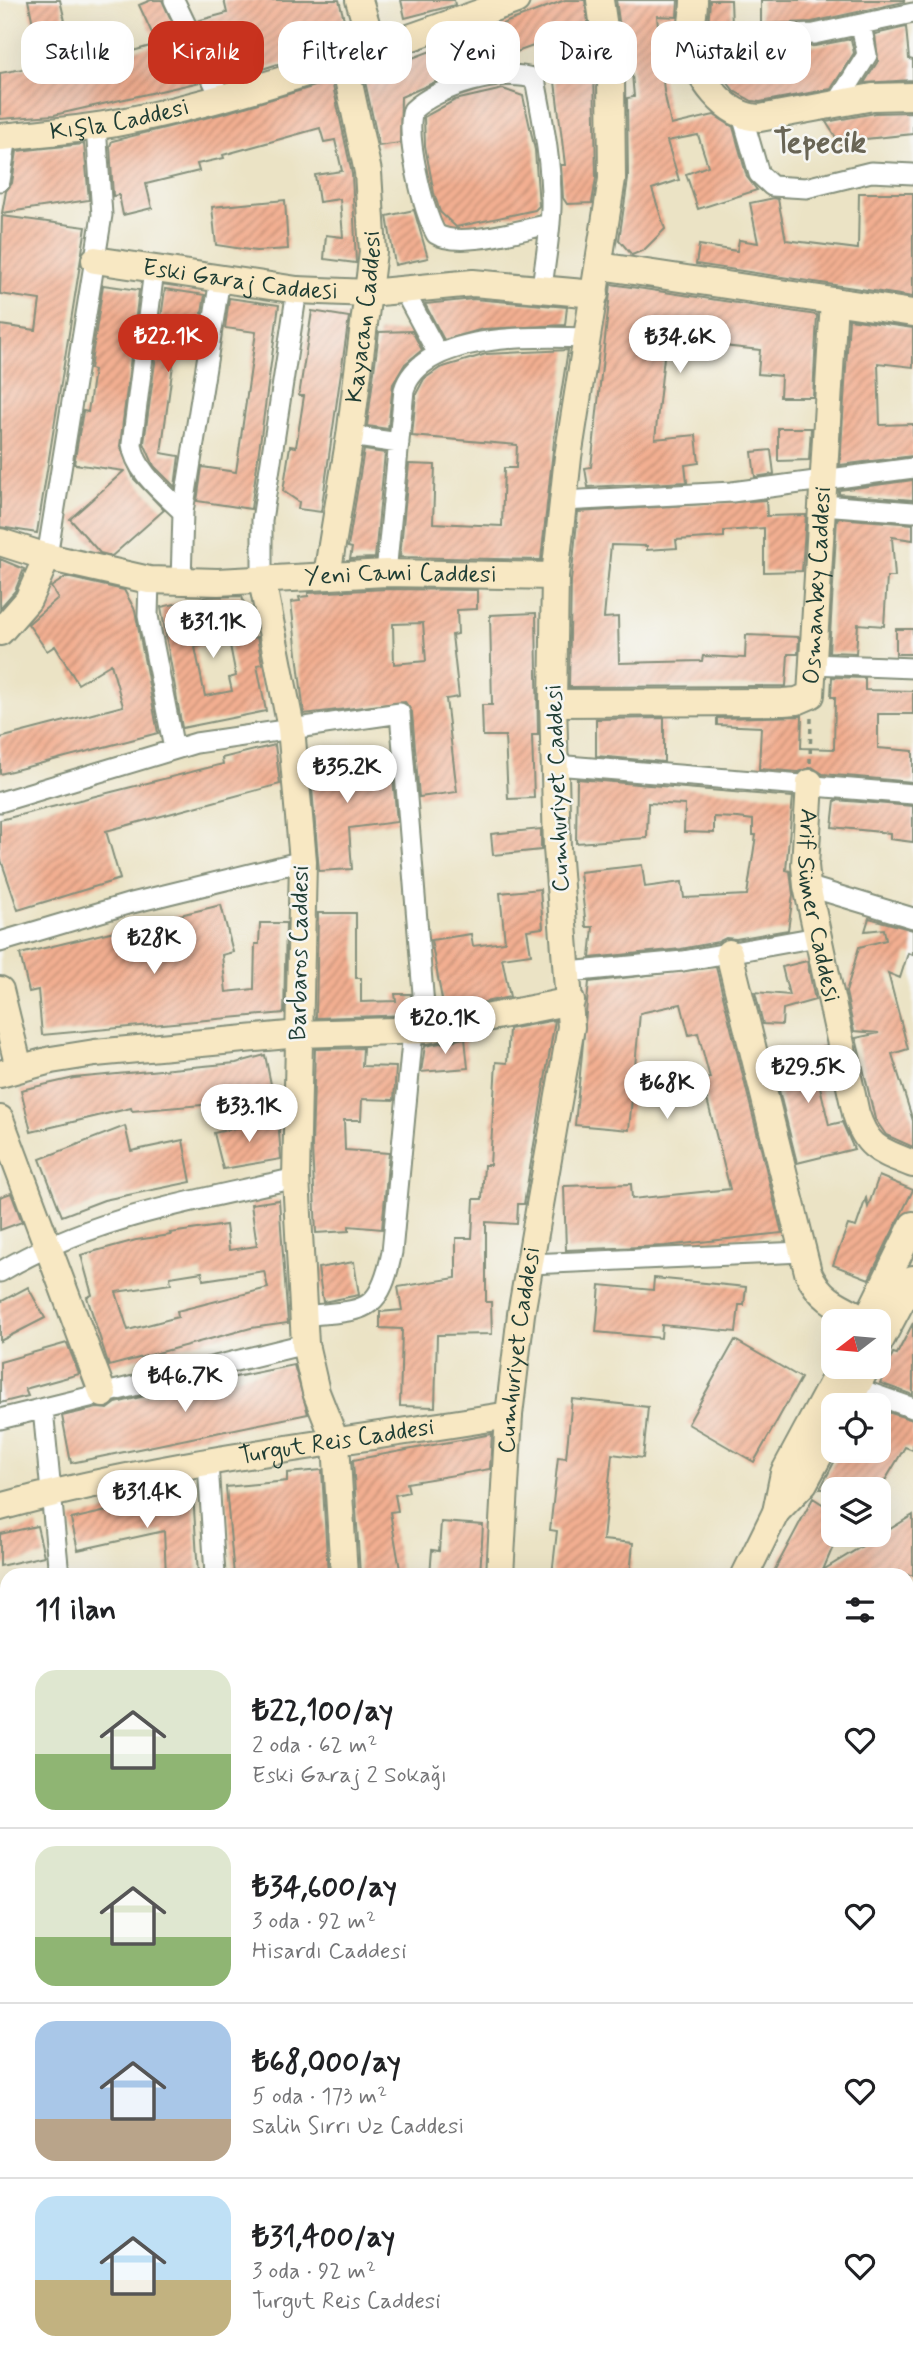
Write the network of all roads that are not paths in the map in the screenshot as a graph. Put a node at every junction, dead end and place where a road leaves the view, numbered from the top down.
1 (174, 0) edge
2 (359, 0) edge
3 (516, 0) edge
4 (600, 0) edge
5 (694, 0) edge
6 (913, 13) edge
7 (365, 21) edge
8 (861, 25) junction
9 (811, 34) edge
10 (412, 37) edge
11 (278, 79) edge
12 (349, 84) edge
13 (220, 96) junction
14 (913, 96) edge
15 (837, 103) junction
16 (742, 115) junction
17 (96, 126) junction
18 (3, 137) edge
19 (913, 174) edge
20 (0, 181) edge
21 (550, 224) junction
22 (95, 260) junction
23 (600, 266) junction
24 (154, 270) junction
25 (220, 279) junction
26 (542, 288) junction
27 (404, 289) junction
28 (297, 290) junction
29 (369, 293) junction
30 (595, 294) junction
31 (834, 301) junction
32 (913, 313) edge
33 (587, 338) junction
34 (438, 354) junction
35 (350, 436) junction
36 (399, 443) junction
37 (913, 468) edge
38 (823, 493) junction
39 (563, 501) junction
40 (183, 512) junction
41 (913, 512) edge
42 (0, 542) edge
43 (47, 557) junction
44 (386, 573) junction
45 (327, 575) junction
46 (555, 576) junction
47 (149, 580) junction
48 (262, 580) junction
49 (181, 582) junction
50 (0, 632) edge
51 (812, 664) junction
52 (913, 668) edge
53 (553, 702) junction
54 (291, 728) junction
55 (174, 749) junction
56 (555, 765) junction
57 (810, 783) junction
58 (913, 794) edge
59 (0, 802) edge
60 (303, 861) junction
61 (807, 886) junction
62 (913, 918) edge
63 (817, 937) junction
64 (0, 942) edge
65 (729, 953) junction
66 (568, 972) junction
67 (0, 990) edge
68 (571, 1001) junction
69 (420, 1030) junction
70 (299, 1034) junction
71 (9, 1071) edge
72 (0, 1119) edge
73 (913, 1164) edge
74 (296, 1178) junction
75 (913, 1225) edge
76 (47, 1245) junction
77 (802, 1252) junction
78 (530, 1264) junction
79 (0, 1272) edge
80 (913, 1279) edge
81 (847, 1309) edge
82 (871, 1309) edge
83 (304, 1316) junction
84 (891, 1320) edge
85 (305, 1344) junction
86 (853, 1382) edge
87 (103, 1394) junction
88 (913, 1408) edge
89 (43, 1409) junction
90 (509, 1415) junction
91 (0, 1419) edge
92 (336, 1443) junction
93 (821, 1452) edge
94 (208, 1463) junction
95 (52, 1494) junction
96 (0, 1507) edge
97 (776, 1512) junction
98 (58, 1568) edge
99 (215, 1568) edge
100 (344, 1568) edge
101 (500, 1568) edge
102 (748, 1568) edge

1 - 13 street
2 - 7 street
3 - 10 street, Kışla Caddesi
4 - 23 street, Cumhuriyet Caddesi
5 - 16 street
6 - 8 street
8 - 9 street
8 - 15 street
11 - 13 street, Kışla Caddesi
12 - 29 street, Kayacan Caddesi
13 - 17 street, Kışla Caddesi
14 - 15 street
15 - 16 street
16 - 19 street
17 - 18 street, Kışla Caddesi
17 - 22 street
18 - 20 street
21 - 21 street
21 - 26 street
22 - 24 street, Eski Garaj Caddesi
22 - 43 street
23 - 30 street, Cumhuriyet Caddesi
23 - 31 street
24 - 25 street, Eski Garaj Caddesi
24 - 40 street
25 - 28 street, Eski Garaj Caddesi
25 - 40 street
26 - 27 street, Eski Garaj Caddesi
26 - 30 street, Eski Garaj Caddesi
27 - 29 street, Eski Garaj Caddesi
27 - 34 street
28 - 29 street, Eski Garaj Caddesi
28 - 48 street
29 - 35 street, Kayacan Caddesi
30 - 33 street, Cumhuriyet Caddesi
31 - 32 street
31 - 38 street, Osmanbey Caddesi
33 - 34 street
33 - 39 street, Cumhuriyet Caddesi
34 - 36 street
35 - 36 street
35 - 45 street, Kayacan Caddesi
36 - 44 street
37 - 38 street
38 - 39 street
38 - 41 street
38 - 51 street, Osmanbey Caddesi
39 - 46 street, Cumhuriyet Caddesi
40 - 49 street
42 - 43 street, Yeni Cami Caddesi
43 - 47 street, Yeni Cami Caddesi
43 - 50 street
44 - 45 street, Yeni Cami Caddesi
44 - 46 street, Yeni Cami Caddesi
45 - 48 street, Yeni Cami Caddesi
46 - 53 street, Cumhuriyet Caddesi
47 - 49 street, Yeni Cami Caddesi
47 - 55 street
48 - 49 street, Yeni Cami Caddesi
48 - 54 street, Barbaros Caddesi
51 - 52 street
51 - 53 street, Osmanbey Caddesi
53 - 56 street, Cumhuriyet Caddesi
54 - 55 street
54 - 60 street, Barbaros Caddesi
54 - 69 street
55 - 59 street
56 - 57 street
56 - 66 street, Cumhuriyet Caddesi
57 - 58 street
57 - 61 street, Arif Sümer Caddesi
60 - 64 street
60 - 70 street, Barbaros Caddesi
61 - 62 street
61 - 63 street, Arif Sümer Caddesi
63 - 65 street
63 - 73 street, Arif Sümer Caddesi
65 - 66 street
65 - 77 street
66 - 68 street, Cumhuriyet Caddesi
67 - 71 street
68 - 69 street
68 - 78 street, Cumhuriyet Caddesi
69 - 70 street
69 - 83 street
70 - 71 street
70 - 74 street, Barbaros Caddesi
72 - 76 street
74 - 76 street
74 - 83 street, Barbaros Caddesi
75 - 82 street
76 - 79 street
76 - 87 street
77 - 78 street
77 - 81 street
78 - 90 street, Cumhuriyet Caddesi
80 - 84 street
83 - 85 street, Barbaros Caddesi
85 - 87 street
85 - 92 street, Barbaros Caddesi
86 - 88 street
86 - 97 street
87 - 89 street
89 - 91 street
89 - 95 street
90 - 92 street, Turgut Reis Caddesi
90 - 101 street, Cumhuriyet Caddesi
92 - 94 street, Turgut Reis Caddesi
92 - 100 street, Barbaros Caddesi
93 - 97 street
94 - 95 street, Turgut Reis Caddesi
94 - 99 street
95 - 96 street, Turgut Reis Caddesi
95 - 98 street
97 - 102 street

